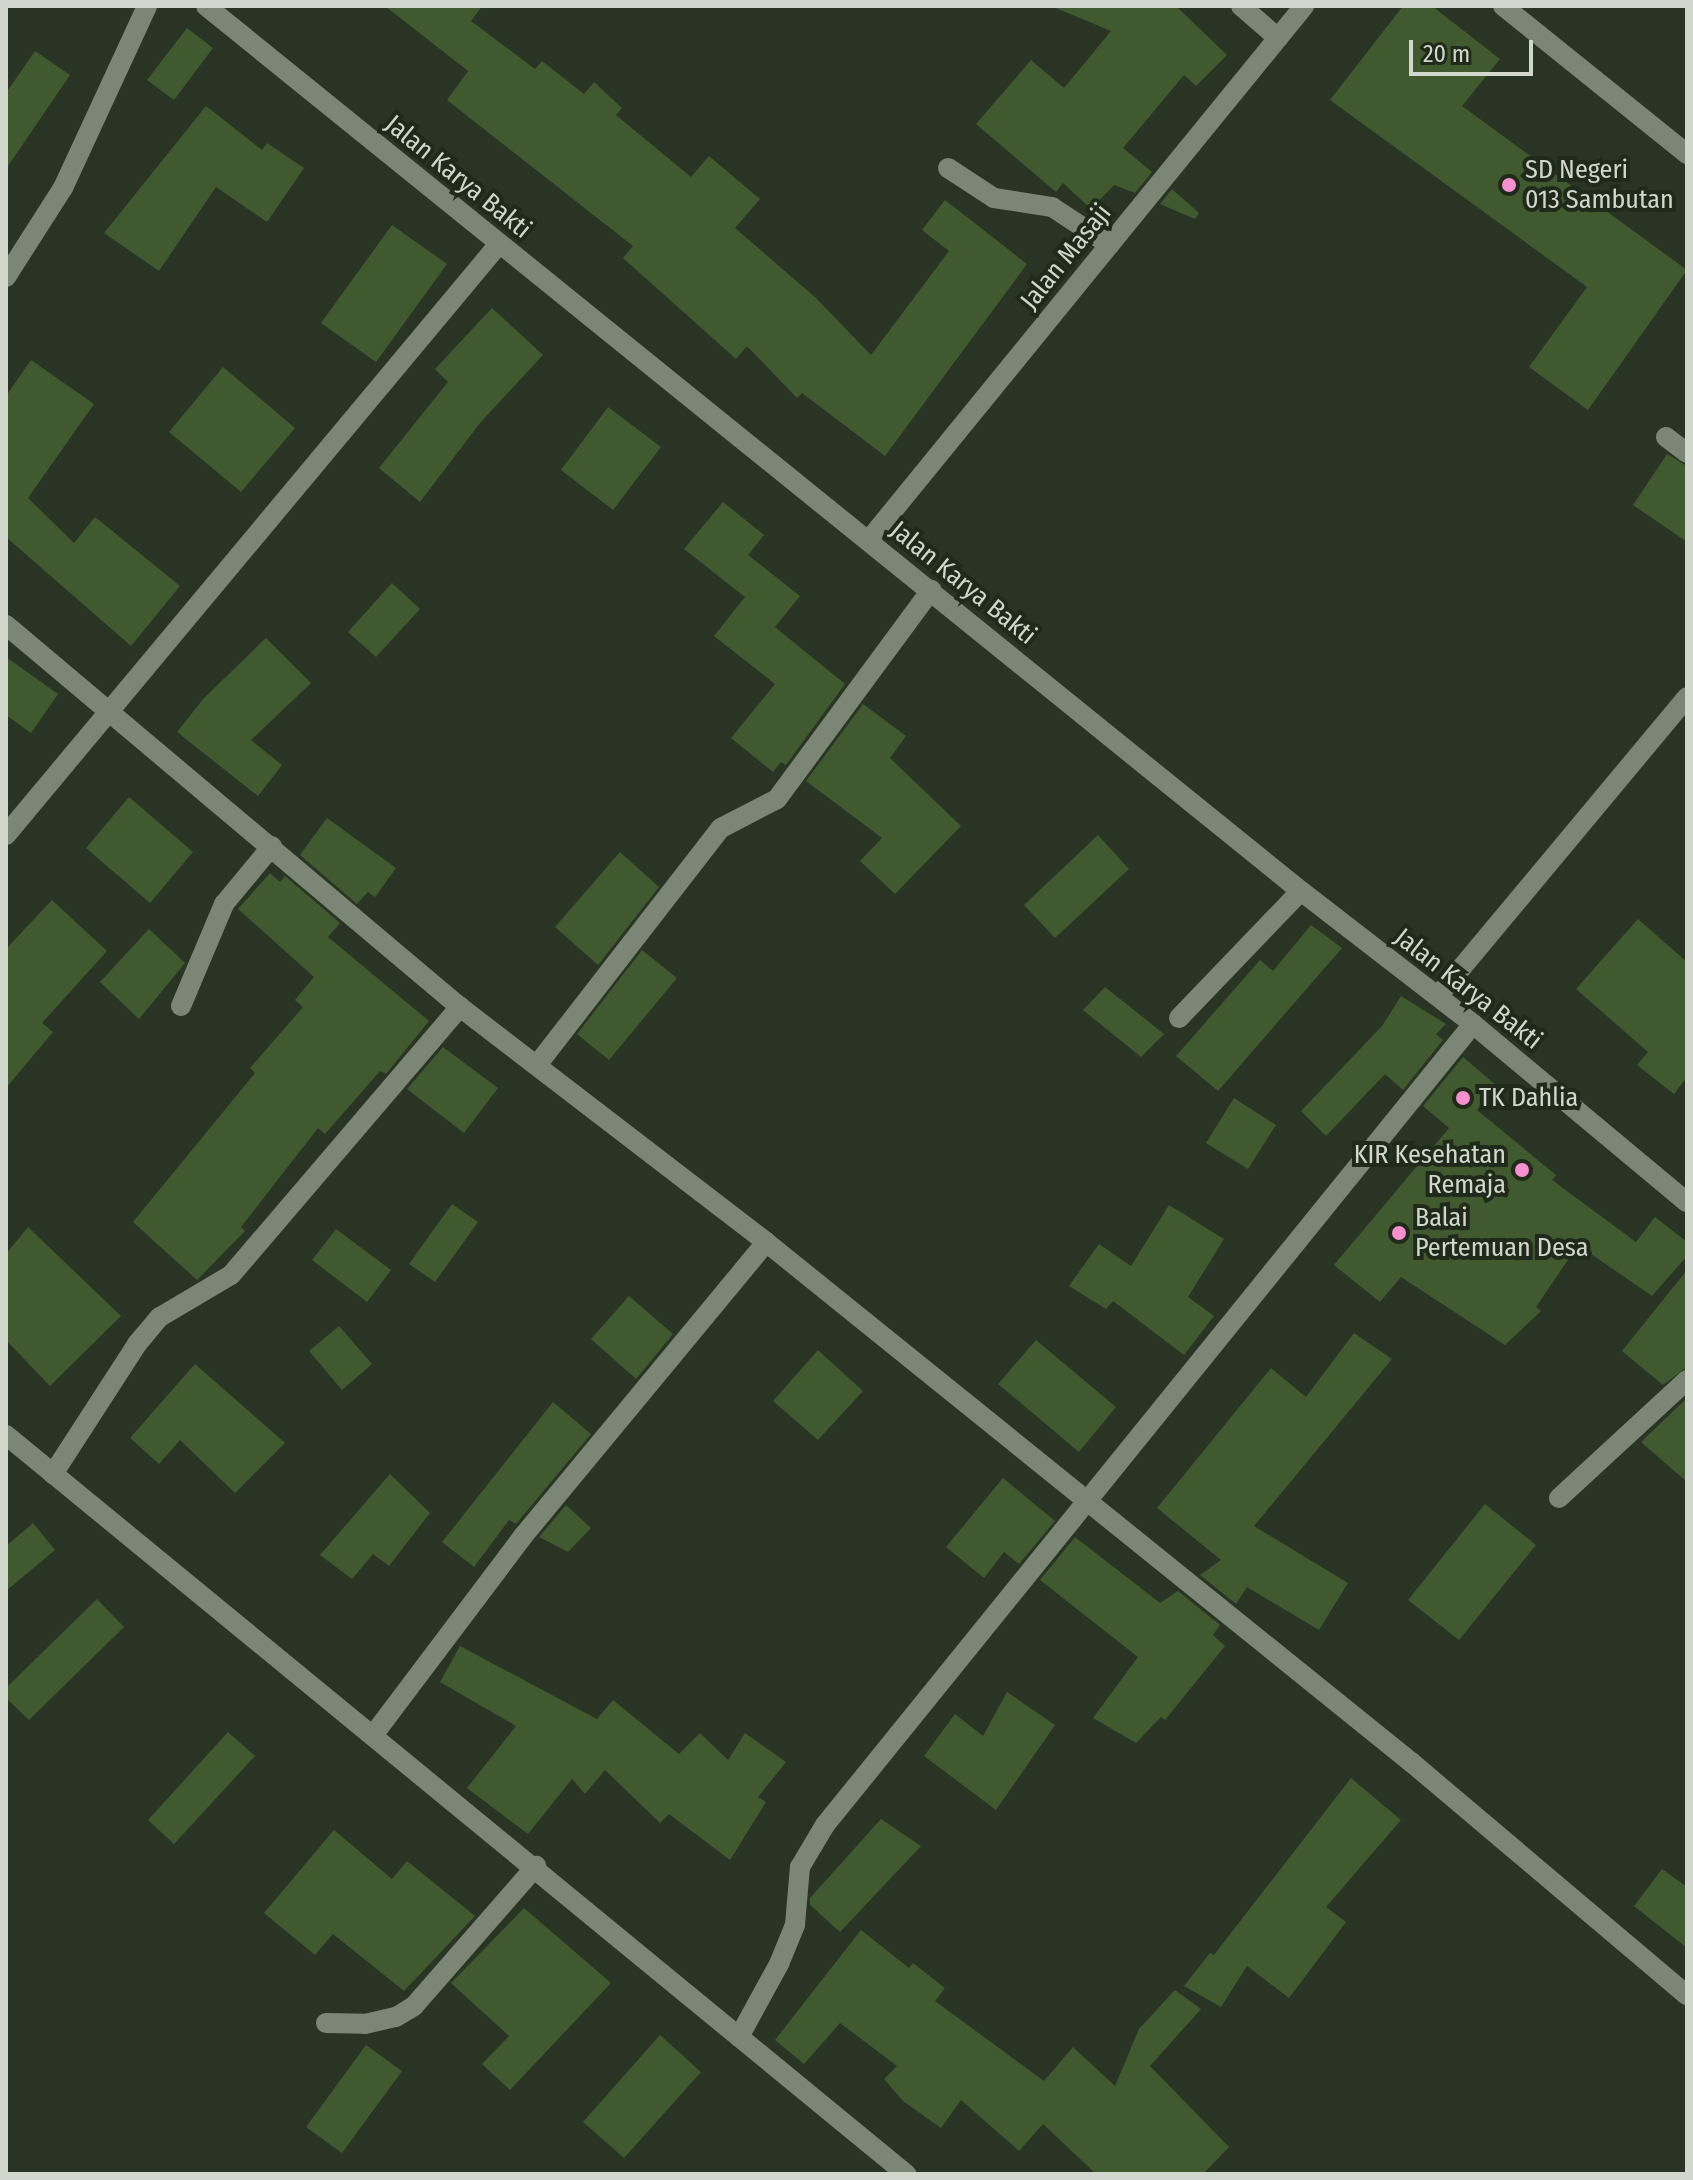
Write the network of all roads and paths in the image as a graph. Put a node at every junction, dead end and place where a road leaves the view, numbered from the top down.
1 (147, 6) edge
2 (206, 6) edge
3 (1241, 6) edge
4 (1304, 6) edge
5 (1503, 6) edge
6 (1278, 38) junction
7 (1687, 154) edge
8 (948, 168) dead end
9 (499, 244) junction
10 (1110, 245) junction
11 (6, 277) edge
12 (1666, 437) dead end
13 (1687, 453) edge
14 (869, 540) junction
15 (931, 590) junction
16 (6, 625) edge
17 (1687, 697) edge
18 (111, 712) junction
19 (6, 835) edge
20 (272, 846) junction
21 (1301, 891) junction
22 (1438, 996) junction
23 (181, 1006) dead end
24 (460, 1007) junction
25 (1179, 1018) dead end
26 (1473, 1024) junction
27 (537, 1065) junction
28 (1687, 1202) edge
29 (766, 1242) junction
30 (1687, 1380) edge
31 (6, 1435) edge
32 (53, 1474) junction
33 (1559, 1498) dead end
34 (1084, 1502) junction
35 (374, 1734) junction
36 (536, 1866) junction
37 (1687, 1995) edge
38 (326, 2023) dead end
39 (739, 2037) junction
40 (906, 2174) edge

1 - 11 street
2 - 9 street, Jalan Karya Bakti
3 - 6 street
4 - 6 street, Jalan Masaji
5 - 7 street
6 - 10 street, Jalan Masaji
8 - 10 street
9 - 14 street, Jalan Karya Bakti
9 - 18 street
10 - 14 street, Jalan Masaji
12 - 13 street
14 - 15 street, Jalan Karya Bakti
15 - 21 street, Jalan Karya Bakti
15 - 27 street
16 - 18 street
17 - 22 street
18 - 19 street
18 - 20 street
20 - 23 street
20 - 24 street
21 - 22 street, Jalan Karya Bakti
21 - 25 street
22 - 26 street, Jalan Karya Bakti
24 - 27 street
24 - 32 street
26 - 28 street, Jalan Karya Bakti
26 - 34 street
27 - 29 street
29 - 34 street
29 - 35 street
30 - 33 street
31 - 32 street
32 - 35 street
34 - 37 street
34 - 39 street
35 - 36 street
36 - 38 street
36 - 39 street
39 - 40 street

